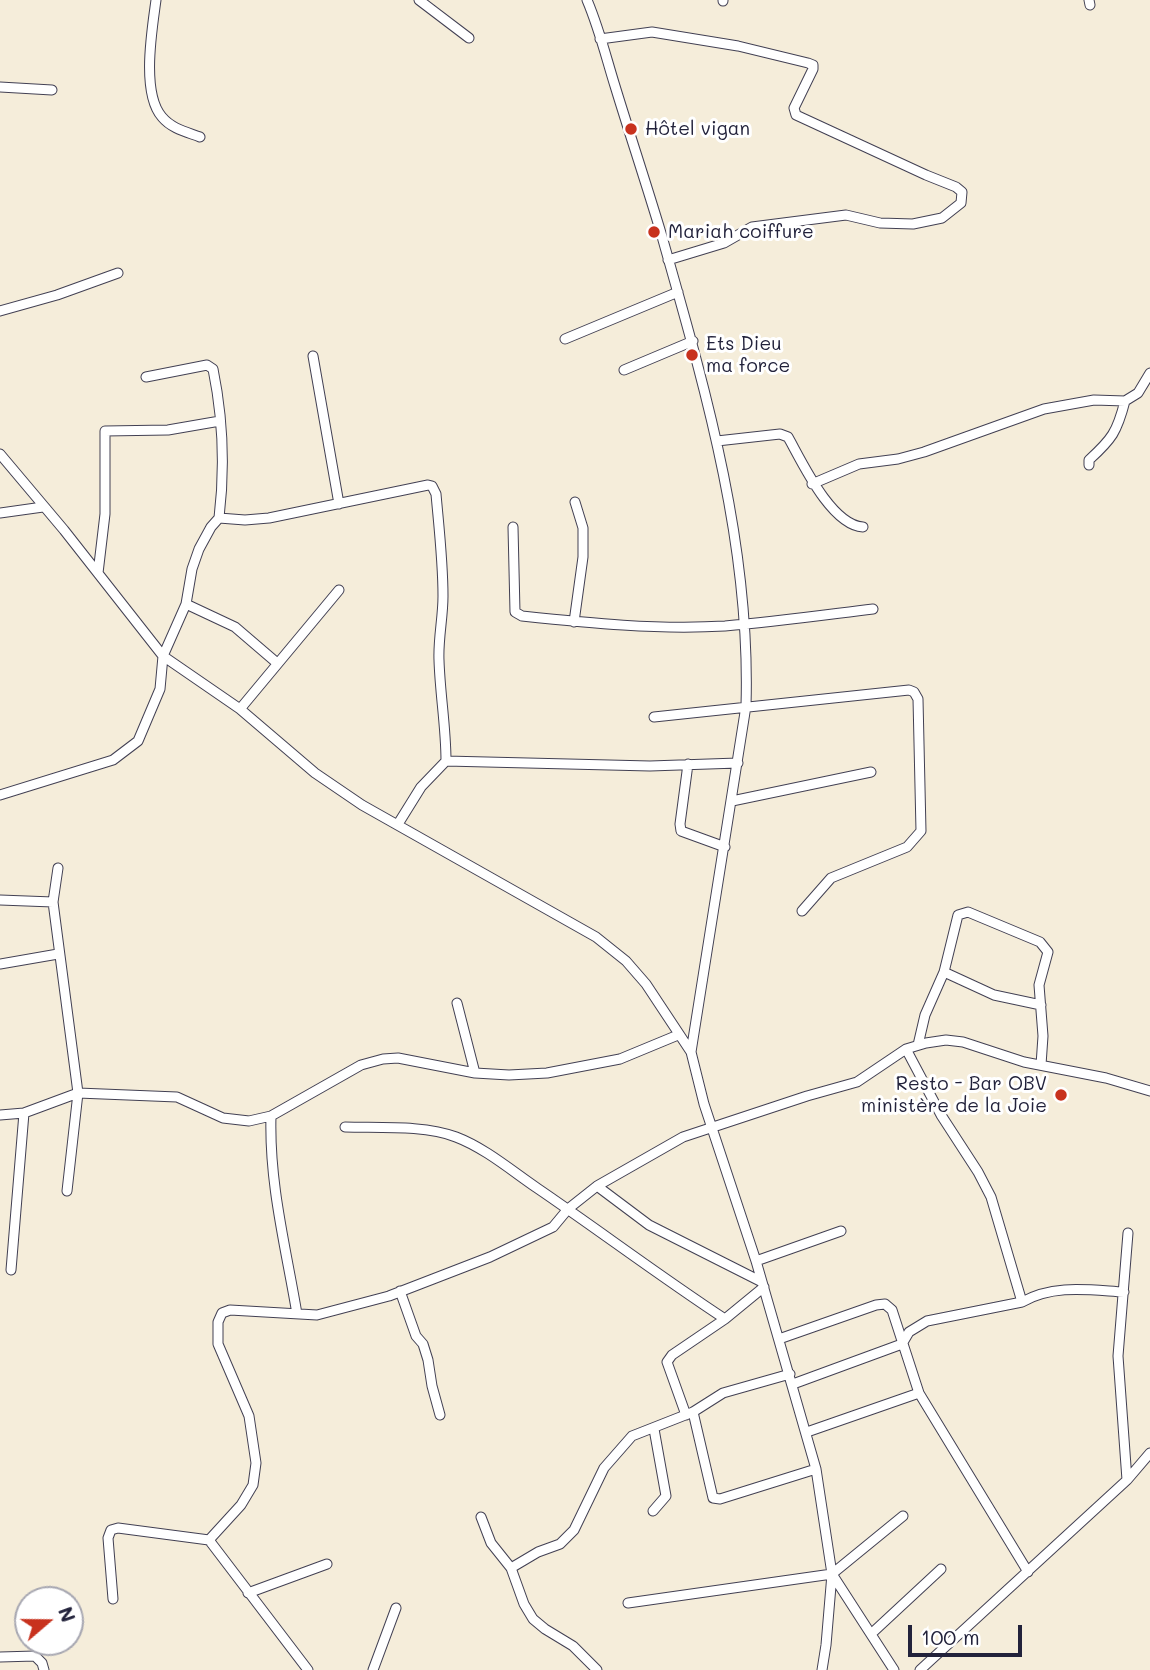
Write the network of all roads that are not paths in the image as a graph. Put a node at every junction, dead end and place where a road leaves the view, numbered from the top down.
1 (156, 0) edge
2 (419, 0) edge
3 (587, 0) edge
4 (469, 38) dead end
5 (600, 39) junction
6 (0, 87) edge
7 (52, 90) dead end
8 (200, 137) dead end
9 (668, 260) junction
10 (118, 273) dead end
11 (678, 292) junction
12 (0, 311) edge
13 (565, 339) dead end
14 (693, 341) junction
15 (313, 356) dead end
16 (624, 370) dead end
17 (1150, 373) edge
18 (146, 377) dead end
19 (1125, 401) junction
20 (220, 421) junction
21 (718, 442) junction
22 (0, 454) edge
23 (1089, 465) dead end
24 (813, 484) junction
25 (575, 502) dead end
26 (339, 504) junction
27 (43, 507) junction
28 (0, 513) edge
29 (219, 518) junction
30 (513, 527) dead end
31 (863, 527) dead end
32 (98, 573) junction
33 (339, 590) dead end
34 (186, 604) junction
35 (873, 609) dead end
36 (574, 622) junction
37 (745, 624) junction
38 (163, 656) junction
39 (277, 663) junction
40 (746, 706) junction
41 (240, 709) junction
42 (654, 717) dead end
43 (446, 761) junction
44 (738, 763) junction
45 (688, 764) junction
46 (871, 772) dead end
47 (0, 795) edge
48 (732, 801) junction
49 (398, 824) junction
50 (725, 847) junction
51 (58, 868) dead end
52 (0, 900) edge
53 (53, 902) junction
54 (802, 911) dead end
55 (58, 954) junction
56 (0, 962) edge
57 (944, 972) junction
58 (457, 1003) dead end
59 (1041, 1005) junction
60 (678, 1034) junction
61 (918, 1045) junction
62 (906, 1049) junction
63 (691, 1052) junction
64 (1041, 1065) junction
65 (475, 1073) junction
66 (1150, 1091) edge
67 (78, 1093) junction
68 (24, 1113) junction
69 (0, 1115) edge
70 (271, 1116) junction
71 (345, 1127) dead end
72 (712, 1127) junction
73 (597, 1186) junction
74 (67, 1191) dead end
75 (568, 1209) junction
76 (841, 1231) dead end
77 (1128, 1233) dead end
78 (756, 1261) junction
79 (11, 1270) dead end
80 (763, 1285) junction
81 (400, 1291) junction
82 (1124, 1292) junction
83 (1022, 1302) junction
84 (297, 1314) junction
85 (725, 1319) junction
86 (779, 1339) junction
87 (902, 1344) junction
88 (790, 1374) junction
89 (793, 1384) junction
90 (919, 1393) junction
91 (690, 1414) junction
92 (440, 1415) dead end
93 (654, 1429) junction
94 (807, 1432) junction
95 (1148, 1461) edge
96 (816, 1469) junction
97 (1127, 1480) junction
98 (653, 1511) dead end
99 (903, 1516) dead end
100 (481, 1517) dead end
101 (209, 1539) junction
102 (327, 1564) dead end
103 (511, 1568) junction
104 (940, 1569) dead end
105 (1028, 1573) junction
106 (832, 1574) junction
107 (248, 1593) junction
108 (113, 1599) dead end
109 (628, 1603) dead end
110 (396, 1608) dead end
111 (871, 1634) junction
112 (0, 1657) edge
113 (44, 1670) edge
114 (307, 1670) edge
115 (373, 1670) edge
116 (597, 1670) edge
117 (822, 1670) edge
118 (894, 1670) edge
119 (920, 1670) edge

1 - 8 street
2 - 4 street
3 - 5 street
5 - 9 street
5 - 9 street
6 - 7 street
9 - 11 street
10 - 12 street
11 - 13 street
11 - 14 street
14 - 16 street
14 - 21 street
15 - 26 street
17 - 19 street
18 - 20 street
19 - 23 street
19 - 24 street
20 - 29 street
20 - 32 street
21 - 24 street
21 - 37 street
22 - 27 street
24 - 31 street
25 - 36 street
26 - 29 street
26 - 43 street
27 - 28 street
27 - 32 street
29 - 34 street
30 - 36 street
32 - 38 street
33 - 39 street
34 - 38 street
34 - 39 street
35 - 37 street
36 - 37 street
37 - 40 street
38 - 41 street
38 - 47 street
39 - 41 street
40 - 42 street
40 - 44 street
40 - 54 street
41 - 49 street
43 - 45 street
43 - 49 street
44 - 45 street
44 - 48 street
45 - 50 street
46 - 48 street
48 - 50 street
49 - 60 street
50 - 63 street
51 - 53 street
52 - 53 street
53 - 55 street
55 - 56 street
55 - 67 street
57 - 59 street
57 - 59 street
57 - 61 street
58 - 65 street
59 - 64 street
60 - 63 street
60 - 65 street
61 - 62 street
61 - 64 street
62 - 72 street
62 - 83 street
63 - 72 street
64 - 66 street
65 - 70 street
67 - 68 street
67 - 70 street
67 - 74 street
68 - 69 street
68 - 79 street
70 - 84 street
71 - 75 street
72 - 73 street
72 - 78 street
73 - 75 street
73 - 80 street
75 - 81 street
75 - 85 street
76 - 78 street
77 - 82 street
78 - 80 street
80 - 85 street
80 - 86 street
81 - 84 street
81 - 92 street
82 - 83 street
82 - 97 street
83 - 87 street
84 - 101 street
85 - 91 street
86 - 87 street
86 - 88 street
87 - 89 street
87 - 90 street
88 - 89 street
88 - 91 street
89 - 94 street
90 - 94 street
90 - 105 street
91 - 93 street
91 - 96 street
93 - 98 street
93 - 103 street
94 - 96 street
95 - 97 street
96 - 106 street
97 - 105 street
99 - 106 street
100 - 103 street
101 - 107 street
101 - 108 street
102 - 107 street
103 - 116 street
104 - 111 street
105 - 119 street
106 - 109 street
106 - 111 street
106 - 117 street
107 - 114 street
110 - 115 street
111 - 118 street
112 - 113 street

